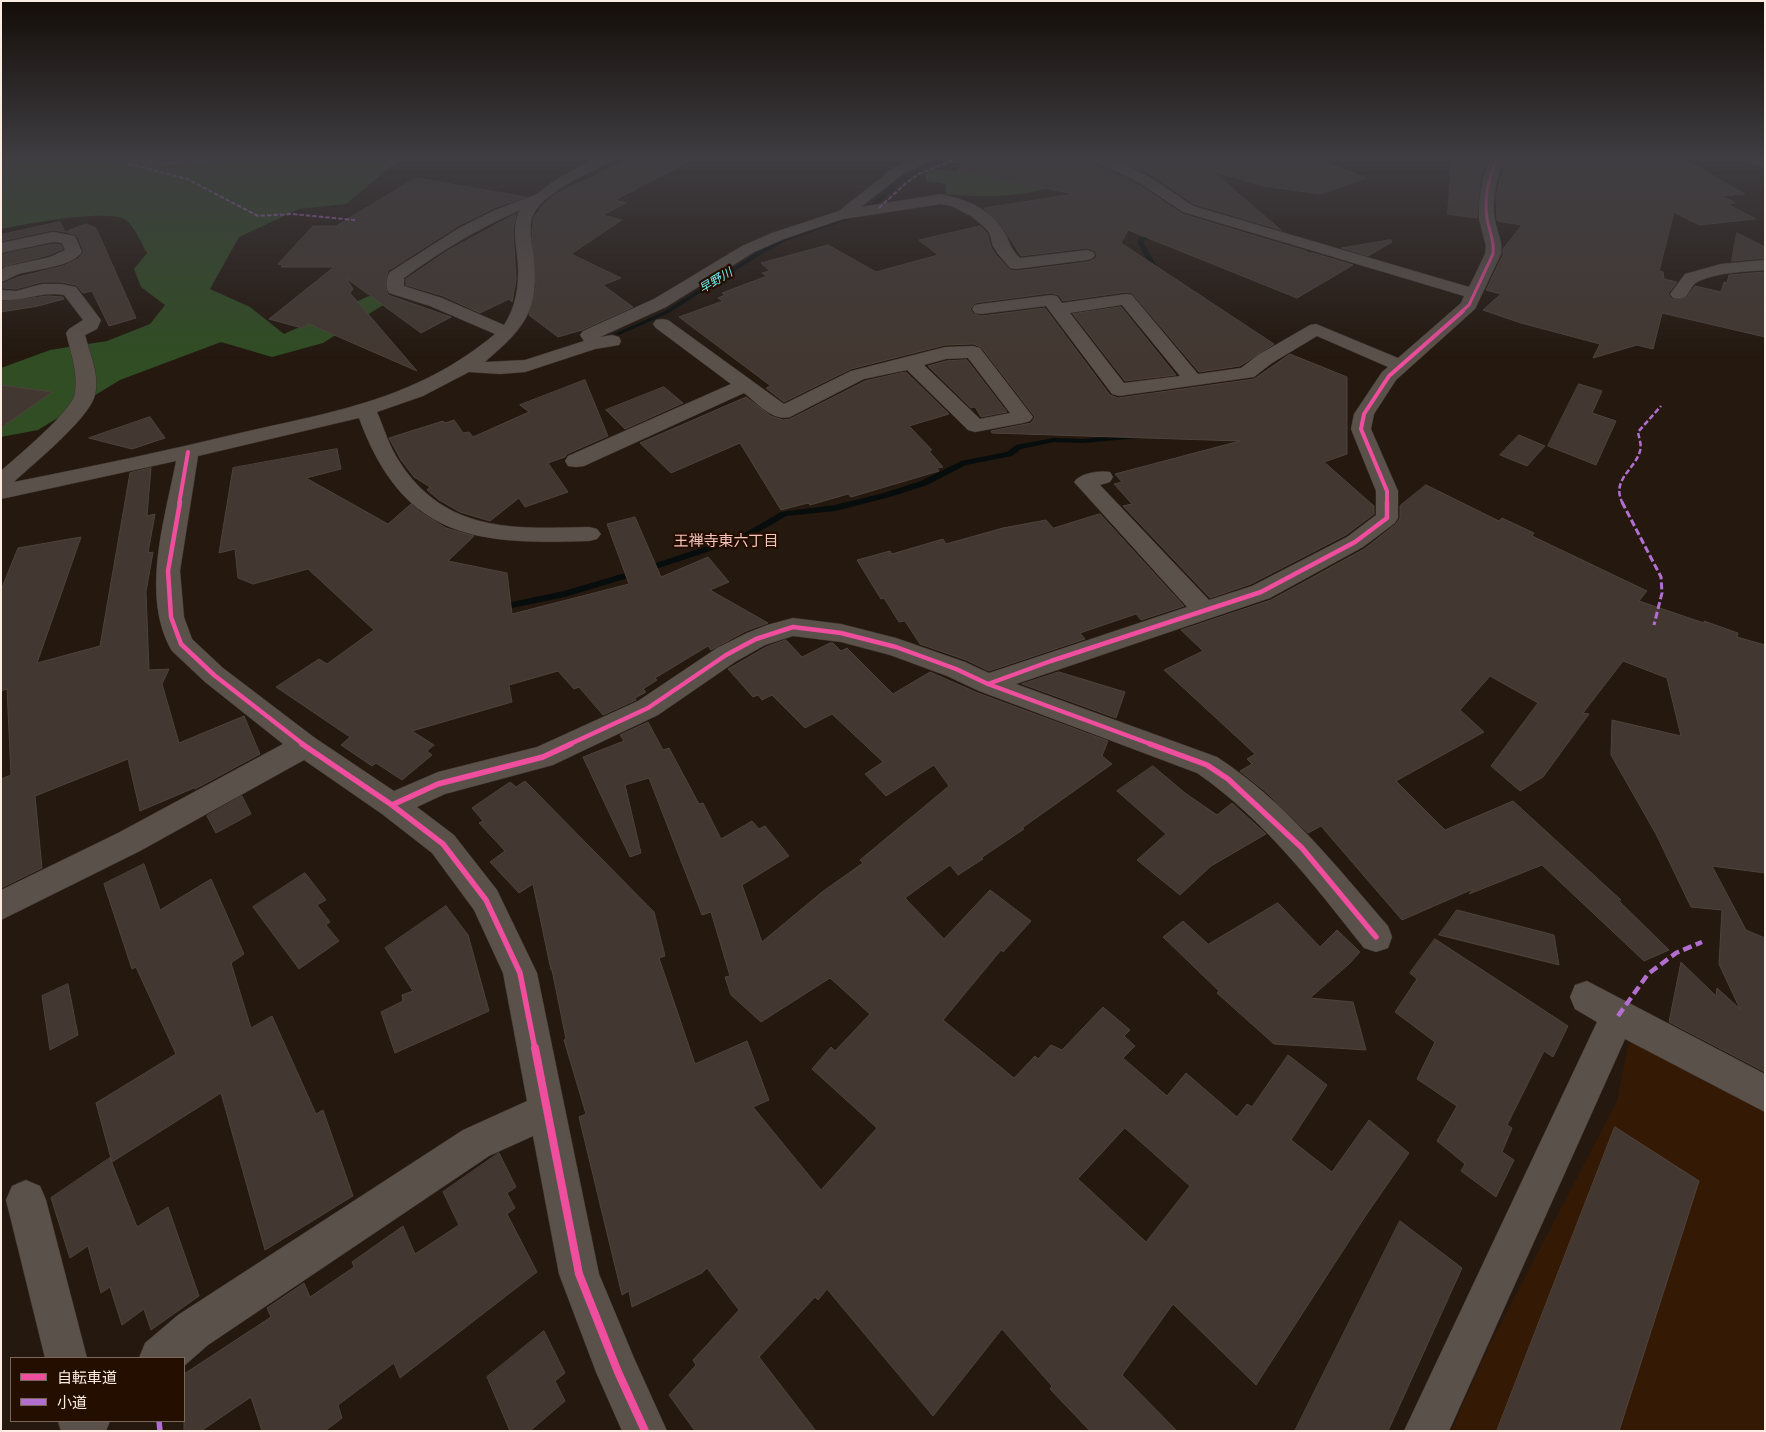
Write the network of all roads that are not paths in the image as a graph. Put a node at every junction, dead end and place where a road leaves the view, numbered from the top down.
1 (472, 226) edge
2 (522, 226) edge
3 (809, 226) edge
4 (843, 226) edge
5 (991, 226) edge
6 (1245, 226) edge
7 (1489, 226) edge
8 (1, 248) edge
9 (1087, 255) dead end
10 (761, 261) dead end
11 (1765, 265) edge
12 (1, 278) edge
13 (1472, 293) junction
14 (1679, 294) dead end
15 (1, 295) edge
16 (981, 309) dead end
17 (1058, 309) junction
18 (643, 330) dead end
19 (507, 333) junction
20 (625, 338) dead end
21 (594, 342) junction
22 (911, 363) junction
23 (467, 366) junction
24 (1401, 366) junction
25 (1193, 380) junction
26 (746, 386) junction
27 (366, 409) junction
28 (188, 452) junction
29 (576, 461) dead end
30 (1102, 477) dead end
31 (1, 483) edge
32 (1, 492) edge
33 (589, 534) dead end
34 (1204, 610) junction
35 (988, 684) junction
36 (305, 746) junction
37 (392, 805) junction
38 (1, 906) edge
39 (1376, 937) dead end
40 (1765, 1094) edge
41 (548, 1110) junction
42 (26, 1200) dead end
43 (66, 1357) edge
44 (161, 1357) edge
45 (645, 1431) edge
46 (1426, 1431) edge

1 - 19 street
2 - 19 street
3 - 21 street
4 - 10 street
5 - 9 street
6 - 13 street
7 - 13 street
8 - 12 street
11 - 14 street
13 - 24 street
15 - 31 street
16 - 17 street
17 - 25 street
17 - 25 street
18 - 26 street
19 - 23 street
20 - 21 street
21 - 23 street
22 - 22 street
22 - 26 street
23 - 27 street
24 - 25 street
24 - 34 street
26 - 29 street
27 - 28 street
27 - 33 street
28 - 32 street
28 - 36 street
30 - 34 street
34 - 35 street
35 - 37 street
35 - 39 street
36 - 37 street
36 - 38 street
37 - 41 street
40 - 46 street
41 - 44 street
41 - 45 street
42 - 43 street

